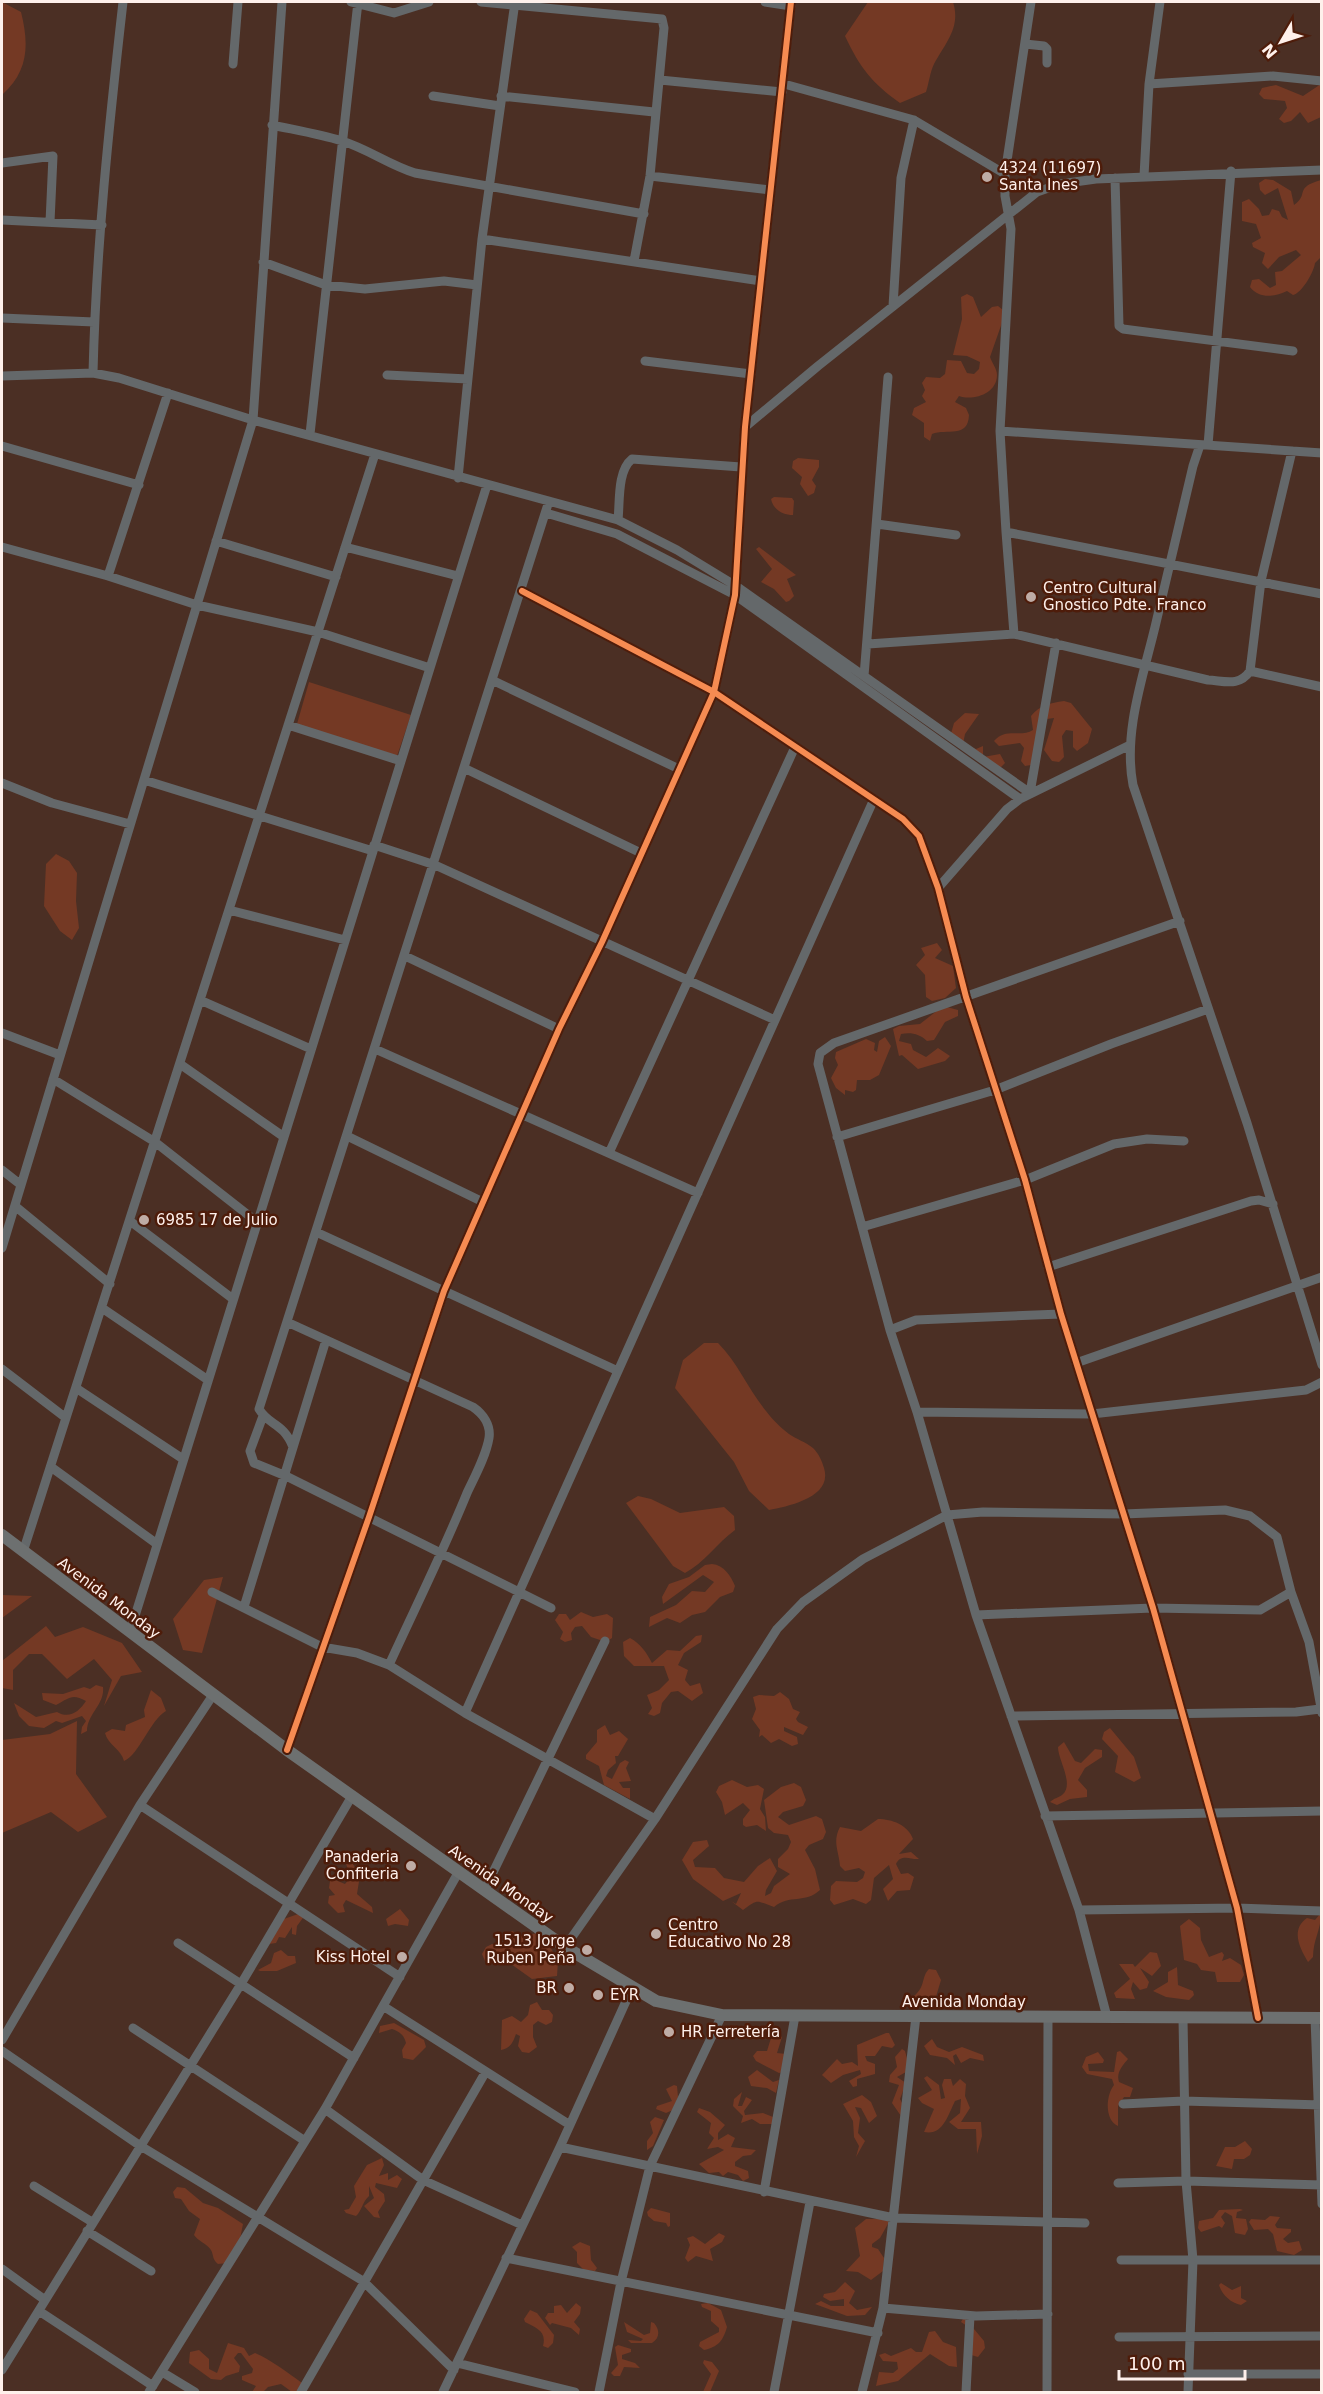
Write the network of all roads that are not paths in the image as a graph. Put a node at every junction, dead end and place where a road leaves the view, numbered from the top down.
1 (123, 2) edge
2 (238, 2) edge
3 (282, 2) edge
4 (356, 2) edge
5 (429, 2) edge
6 (481, 2) edge
7 (515, 2) edge
8 (765, 2) edge
9 (1031, 2) edge
10 (1160, 2) edge
11 (791, 4) edge
12 (1025, 45) junction
13 (1047, 63) dead end
14 (233, 64) dead end
15 (660, 80) junction
16 (1322, 81) edge
17 (1149, 84) junction
18 (783, 88) junction
19 (433, 96) dead end
20 (500, 101) junction
21 (654, 112) junction
22 (914, 120) junction
23 (272, 125) junction
24 (342, 141) junction
25 (2, 163) edge
26 (1322, 170) edge
27 (1232, 171) junction
28 (1005, 174) junction
29 (650, 176) junction
30 (1144, 176) junction
31 (1114, 178) junction
32 (489, 186) junction
33 (770, 190) junction
34 (1009, 212) junction
35 (644, 214) junction
36 (2, 220) edge
37 (50, 222) junction
38 (102, 225) junction
39 (482, 239) junction
40 (634, 261) junction
41 (263, 262) junction
42 (761, 281) junction
43 (326, 285) junction
44 (477, 285) junction
45 (893, 306) junction
46 (2, 318) edge
47 (94, 322) junction
48 (1219, 343) junction
49 (1293, 351) dead end
50 (645, 361) dead end
51 (93, 373) junction
52 (751, 374) junction
53 (387, 375) dead end
54 (2, 376) edge
55 (888, 377) dead end
56 (468, 380) junction
57 (168, 393) junction
58 (253, 420) junction
59 (745, 427) junction
60 (999, 431) junction
61 (310, 434) junction
62 (1204, 445) junction
63 (2, 446) edge
64 (1292, 451) junction
65 (1322, 453) edge
66 (375, 454) junction
67 (741, 467) junction
68 (458, 478) junction
69 (139, 485) junction
70 (486, 485) junction
71 (549, 501) junction
72 (546, 513) junction
73 (618, 520) junction
74 (877, 524) junction
75 (1006, 532) junction
76 (956, 535) dead end
77 (216, 542) junction
78 (2, 547) edge
79 (345, 548) junction
80 (1170, 565) junction
81 (108, 576) junction
82 (458, 576) junction
83 (336, 577) junction
84 (1261, 581) junction
85 (522, 591) junction
86 (735, 591) junction
87 (1322, 594) edge
88 (197, 605) junction
89 (318, 632) junction
90 (1014, 634) junction
91 (1056, 643) junction
92 (868, 644) junction
93 (1146, 665) junction
94 (430, 668) junction
95 (1250, 671) junction
96 (864, 676) junction
97 (494, 681) junction
98 (1322, 687) edge
99 (714, 692) junction
100 (288, 725) junction
101 (1130, 745) junction
102 (795, 747) junction
103 (400, 761) junction
104 (466, 769) junction
105 (679, 769) junction
106 (144, 780) junction
107 (2, 783) edge
108 (1030, 793) junction
109 (1020, 798) junction
110 (874, 800) junction
111 (259, 816) junction
112 (130, 824) junction
113 (373, 848) junction
114 (641, 853) junction
115 (435, 865) junction
116 (938, 888) junction
117 (229, 910) junction
118 (1180, 921) junction
119 (345, 940) junction
120 (602, 942) junction
121 (405, 956) junction
122 (688, 981) junction
123 (966, 997) junction
124 (200, 1000) junction
125 (1208, 1009) junction
126 (775, 1020) junction
127 (559, 1029) junction
128 (2, 1033) edge
129 (311, 1049) junction
130 (375, 1049) junction
131 (60, 1055) junction
132 (180, 1064) junction
133 (53, 1079) junction
134 (995, 1090) junction
135 (521, 1114) junction
136 (347, 1136) junction
137 (284, 1137) junction
138 (837, 1137) junction
139 (1184, 1141) dead end
140 (155, 1142) junction
141 (609, 1153) junction
142 (2, 1170) edge
143 (1025, 1180) junction
144 (21, 1185) junction
145 (698, 1193) junction
146 (483, 1202) junction
147 (1273, 1204) junction
148 (15, 1206) junction
149 (129, 1221) junction
150 (257, 1222) junction
151 (862, 1227) junction
152 (316, 1232) junction
153 (2, 1248) edge
154 (1047, 1267) junction
155 (1322, 1277) edge
156 (110, 1284) junction
157 (1297, 1285) junction
158 (444, 1291) junction
159 (233, 1299) junction
160 (102, 1308) junction
161 (1061, 1314) junction
162 (287, 1322) junction
163 (890, 1330) junction
164 (326, 1340) junction
165 (1076, 1363) junction
166 (1322, 1365) edge
167 (2, 1369) edge
168 (618, 1371) junction
169 (208, 1380) junction
170 (415, 1382) junction
171 (1322, 1382) edge
172 (76, 1388) junction
173 (917, 1412) junction
174 (1092, 1414) junction
175 (263, 1416) junction
176 (66, 1418) junction
177 (293, 1447) junction
178 (183, 1459) junction
179 (51, 1467) junction
180 (285, 1476) junction
181 (1123, 1514) junction
182 (947, 1515) junction
183 (369, 1517) junction
184 (2, 1535) edge
185 (157, 1544) junction
186 (23, 1552) junction
187 (441, 1553) junction
188 (212, 1592) dead end
189 (519, 1592) junction
190 (1291, 1592) junction
191 (244, 1607) junction
192 (551, 1608) dead end
193 (1153, 1608) junction
194 (976, 1615) junction
195 (130, 1632) junction
196 (605, 1641) dead end
197 (322, 1647) junction
198 (389, 1665) junction
199 (213, 1695) junction
200 (1321, 1711) edge
201 (465, 1713) junction
202 (1181, 1713) junction
203 (1011, 1716) junction
204 (287, 1750) junction
205 (547, 1757) junction
206 (352, 1796) junction
207 (140, 1805) junction
208 (1322, 1811) edge
209 (1210, 1813) junction
210 (1045, 1816) junction
211 (655, 1819) junction
212 (458, 1873) junction
213 (484, 1891) junction
214 (288, 1903) junction
215 (1237, 1908) junction
216 (1078, 1910) junction
217 (1322, 1911) edge
218 (178, 1942) dead end
219 (565, 1947) junction
220 (400, 1977) junction
221 (241, 1984) junction
222 (632, 1988) junction
223 (383, 2007) junction
224 (722, 2015) junction
225 (795, 2016) junction
226 (916, 2016) junction
227 (1107, 2017) junction
228 (1048, 2018) junction
229 (1258, 2018) junction
230 (1318, 2018) edge
231 (1183, 2019) junction
232 (133, 2028) dead end
233 (2, 2040) edge
234 (2, 2051) edge
235 (354, 2058) junction
236 (189, 2065) junction
237 (485, 2073) junction
238 (1183, 2101) junction
239 (1123, 2104) dead end
240 (1319, 2105) edge
241 (325, 2109) junction
242 (570, 2125) junction
243 (305, 2141) junction
244 (139, 2145) junction
245 (560, 2147) junction
246 (650, 2166) junction
247 (423, 2180) junction
248 (1186, 2181) junction
249 (1118, 2183) dead end
250 (1321, 2185) edge
251 (34, 2186) dead end
252 (764, 2192) junction
253 (810, 2202) junction
254 (1322, 2204) edge
255 (258, 2217) junction
256 (894, 2218) junction
257 (1046, 2221) junction
258 (1085, 2223) dead end
259 (522, 2225) junction
260 (89, 2226) junction
261 (506, 2258) junction
262 (1121, 2260) dead end
263 (1193, 2260) junction
264 (1322, 2260) edge
265 (2, 2269) edge
266 (152, 2271) dead end
267 (363, 2281) junction
268 (621, 2282) junction
269 (45, 2300) junction
270 (883, 2308) junction
271 (39, 2311) junction
272 (1048, 2314) junction
273 (789, 2315) junction
274 (970, 2316) junction
275 (878, 2333) junction
276 (1189, 2336) junction
277 (1322, 2336) edge
278 (1119, 2337) dead end
279 (455, 2366) junction
280 (2, 2370) edge
281 (162, 2372) junction
282 (1188, 2374) junction
283 (1322, 2374) edge
284 (151, 2389) edge
285 (195, 2392) edge
286 (301, 2392) edge
287 (443, 2392) edge
288 (574, 2392) edge
289 (599, 2392) edge
290 (774, 2392) edge
291 (862, 2392) edge
292 (966, 2392) edge
293 (1047, 2392) edge
294 (1188, 2392) edge

1 - 38 street
2 - 14 street
3 - 23 street
4 - 5 street
4 - 24 street
6 - 7 street
7 - 15 street
7 - 20 street
8 - 11 street
9 - 12 street
10 - 17 street
11 - 18 street
12 - 13 street
12 - 28 street
15 - 18 street
15 - 21 street
16 - 17 street
17 - 30 street
18 - 22 street
18 - 33 street
19 - 20 street
20 - 21 street
20 - 32 street
21 - 29 street
22 - 28 street
22 - 45 street
23 - 24 street
23 - 41 street
24 - 32 street
24 - 43 street
25 - 37 street
26 - 27 street
27 - 30 street
27 - 48 street
28 - 34 street
29 - 33 street
29 - 35 street
30 - 31 street
31 - 34 street
31 - 48 street
32 - 35 street
32 - 39 street
33 - 42 street
34 - 45 street
34 - 60 street
35 - 40 street
36 - 37 street
37 - 38 street
38 - 47 street
39 - 40 street
39 - 44 street
40 - 42 street
41 - 43 street
41 - 58 street
42 - 52 street
43 - 44 street
43 - 61 street
44 - 56 street
45 - 59 street
46 - 47 street
47 - 51 street
48 - 49 street
48 - 62 street
50 - 52 street
51 - 54 street
51 - 57 street
52 - 59 street
53 - 56 street
55 - 74 street
56 - 68 street
57 - 58 street
57 - 69 street
58 - 61 street
58 - 77 street
59 - 67 street
60 - 62 street
60 - 75 street
61 - 66 street
62 - 64 street
62 - 80 street
63 - 69 street
64 - 65 street
64 - 84 street
66 - 68 street
66 - 79 street
67 - 73 street
67 - 86 street
68 - 70 street
69 - 81 street
70 - 71 street
70 - 82 street
71 - 72 street
71 - 73 street
72 - 85 street
72 - 86 street
73 - 86 street
74 - 76 street
74 - 92 street
75 - 80 street
75 - 90 street
77 - 83 street
77 - 88 street
78 - 81 street
79 - 82 street
79 - 83 street
80 - 84 street
80 - 93 street
81 - 88 street
82 - 94 street
83 - 89 street
84 - 87 street
84 - 95 street
85 - 97 street
85 - 99 street
86 - 96 street
86 - 99 street
86 - 109 street
88 - 89 street
88 - 106 street
89 - 94 street
89 - 100 street
90 - 91 street
90 - 92 street
91 - 93 street
91 - 108 street
92 - 96 street
93 - 95 street
93 - 101 street
94 - 103 street
95 - 98 street
96 - 108 street
97 - 104 street
97 - 105 street
99 - 102 street
99 - 105 street
100 - 103 street
100 - 111 street
101 - 108 street
101 - 118 street
102 - 110 street
102 - 122 street
103 - 113 street
104 - 114 street
104 - 115 street
105 - 114 street
106 - 111 street
106 - 112 street
107 - 112 street
108 - 109 street
109 - 116 street
110 - 116 street
110 - 126 street
111 - 113 street
111 - 117 street
112 - 131 street
113 - 115 street
113 - 119 street
114 - 120 street
115 - 120 street
115 - 121 street
116 - 123 street
117 - 119 street
117 - 124 street
118 - 123 street
118 - 125 street
119 - 129 street
120 - 122 street
120 - 127 street
121 - 127 street
121 - 130 street
122 - 126 street
122 - 141 street
123 - 134 street
123 - 138 street
124 - 129 street
124 - 132 street
125 - 134 street
125 - 147 street
126 - 145 street
127 - 135 street
128 - 131 street
129 - 137 street
130 - 135 street
130 - 136 street
131 - 133 street
132 - 137 street
132 - 140 street
133 - 140 street
133 - 144 street
134 - 138 street
134 - 143 street
135 - 141 street
135 - 146 street
136 - 146 street
136 - 152 street
137 - 150 street
138 - 151 street
139 - 143 street
140 - 149 street
140 - 150 street
141 - 145 street
142 - 144 street
143 - 151 street
143 - 154 street
144 - 148 street
145 - 168 street
146 - 158 street
147 - 154 street
147 - 157 street
148 - 153 street
148 - 156 street
149 - 156 street
149 - 159 street
150 - 159 street
151 - 163 street
152 - 158 street
152 - 162 street
154 - 161 street
155 - 157 street
156 - 160 street
157 - 165 street
157 - 166 street
158 - 168 street
158 - 170 street
159 - 169 street
160 - 169 street
160 - 172 street
161 - 163 street
161 - 165 street
162 - 164 street
162 - 175 street
163 - 173 street
164 - 170 street
164 - 177 street
165 - 174 street
167 - 176 street
168 - 189 street
169 - 178 street
170 - 183 street
170 - 187 street
171 - 174 street
172 - 176 street
172 - 178 street
173 - 174 street
173 - 182 street
174 - 181 street
175 - 177 street
175 - 180 street
176 - 179 street
177 - 180 street
178 - 185 street
179 - 185 street
179 - 186 street
180 - 183 street
180 - 191 street
181 - 182 street
181 - 190 street
181 - 193 street
182 - 194 street
182 - 211 street
183 - 187 street
183 - 197 street
184 - 186 main road, Avenida Monday
185 - 195 street
186 - 195 main road, Avenida Monday
187 - 189 street
187 - 198 street
188 - 191 street
189 - 192 street
189 - 201 street
190 - 193 street
190 - 200 street
191 - 197 street
193 - 194 street
193 - 202 street
194 - 203 street
195 - 199 main road, Avenida Monday
196 - 205 street
197 - 198 street
197 - 204 street
198 - 201 street
199 - 204 main road, Avenida Monday
199 - 207 street
200 - 202 street
201 - 205 street
202 - 203 street
202 - 209 street
203 - 210 street
204 - 206 main road, Avenida Monday
205 - 211 street
205 - 213 street
206 - 212 main road, Avenida Monday
206 - 214 street
207 - 214 street
207 - 233 street
208 - 209 street
209 - 210 street
209 - 215 street
210 - 216 street
211 - 219 street
212 - 213 main road, Avenida Monday
212 - 220 street
213 - 219 main road, Avenida Monday
214 - 220 street
214 - 221 street
215 - 216 street
215 - 217 street
215 - 229 street
216 - 227 street
218 - 221 street
219 - 222 main road, Avenida Monday
220 - 223 street
221 - 235 street
221 - 236 street
222 - 224 main road, Avenida Monday
222 - 242 street
223 - 235 street
223 - 237 street
224 - 225 main road, Avenida Monday
224 - 246 street
225 - 226 main road, Avenida Monday
225 - 252 street
226 - 228 main road, Avenida Monday
226 - 256 street
227 - 228 main road, Avenida Monday
227 - 231 main road, Avenida Monday
228 - 257 street
229 - 230 main road, Avenida Monday
229 - 231 main road, Avenida Monday
230 - 240 street
231 - 238 street
232 - 236 street
234 - 244 street
235 - 241 street
236 - 243 street
236 - 244 street
237 - 242 street
237 - 247 street
238 - 239 street
238 - 240 street
238 - 248 street
240 - 250 street
241 - 243 street
241 - 247 street
242 - 245 street
243 - 255 street
244 - 255 street
244 - 260 street
245 - 246 street
245 - 259 street
246 - 252 street
246 - 268 street
247 - 259 street
247 - 267 street
248 - 249 street
248 - 250 street
248 - 263 street
250 - 254 street
251 - 260 street
252 - 253 street
253 - 256 street
253 - 273 street
255 - 267 street
255 - 281 street
256 - 257 street
256 - 270 street
257 - 258 street
257 - 272 street
259 - 261 street
260 - 266 street
260 - 269 street
261 - 268 street
261 - 279 street
262 - 263 street
263 - 264 street
263 - 276 street
265 - 269 street
267 - 279 street
267 - 286 street
268 - 273 street
268 - 289 street
269 - 271 street
270 - 274 street
270 - 275 street
271 - 280 street
271 - 284 street
272 - 274 street
272 - 293 street
273 - 275 street
273 - 290 street
274 - 292 street
275 - 291 street
276 - 277 street
276 - 278 street
276 - 282 street
279 - 287 street
279 - 288 street
281 - 284 street
281 - 285 street
282 - 283 street
282 - 294 street

